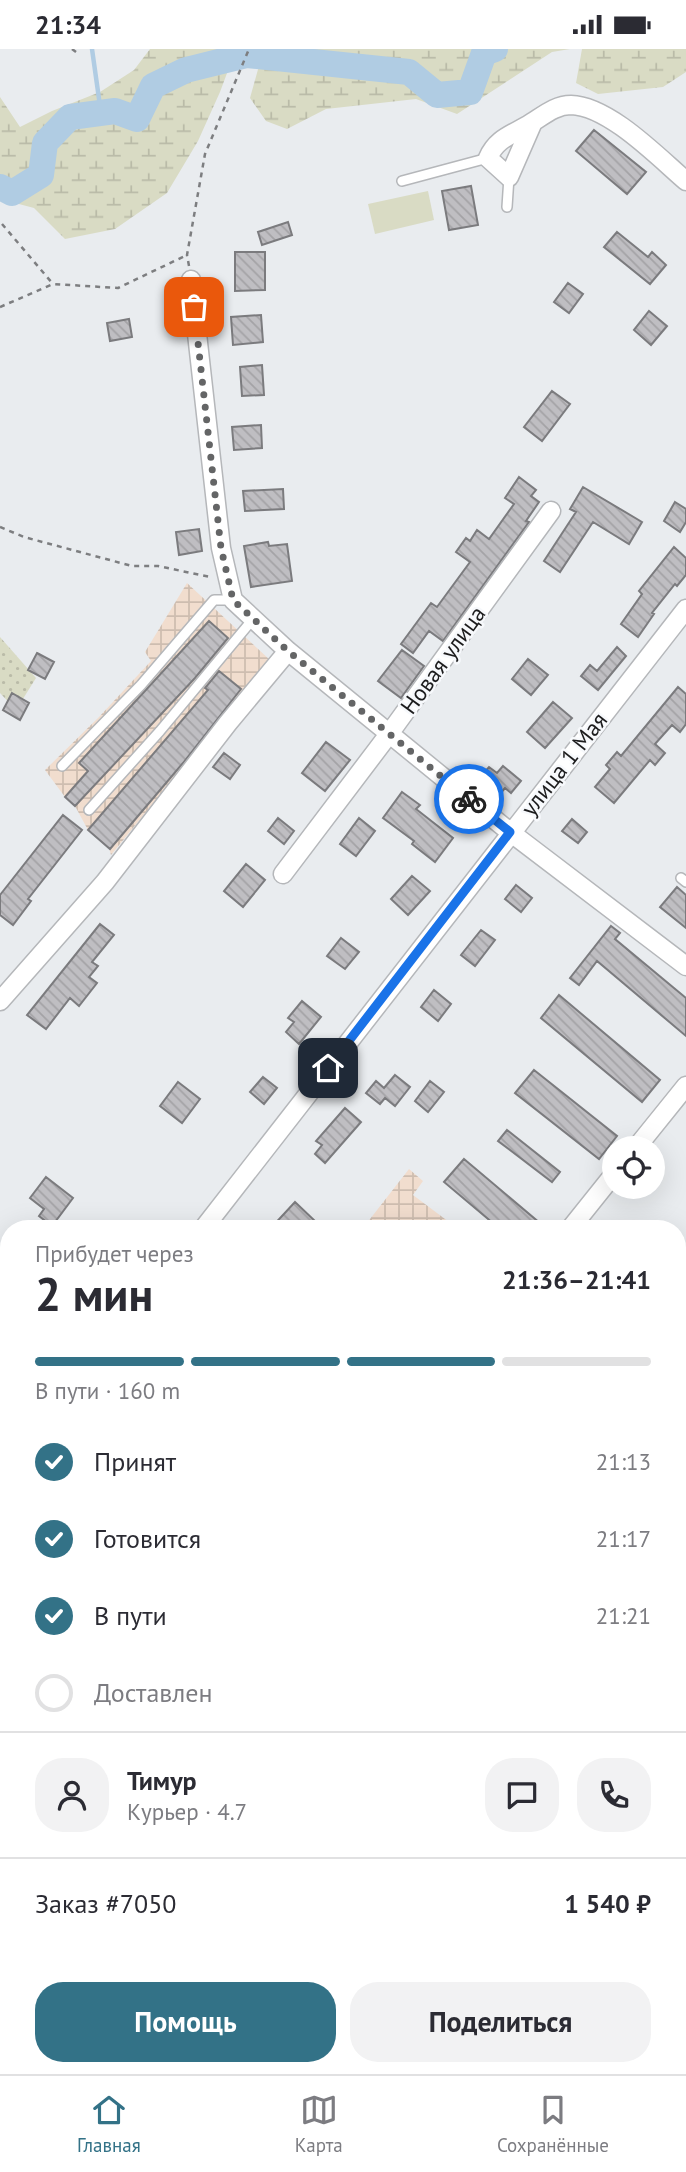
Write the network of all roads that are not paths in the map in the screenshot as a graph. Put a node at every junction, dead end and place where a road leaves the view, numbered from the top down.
1 (533, 122) junction
2 (488, 157) junction
3 (509, 177) junction
4 (402, 181) dead end
5 (686, 181) edge
6 (507, 207) dead end
7 (191, 280) road end
8 (551, 511) dead end
9 (233, 600) junction
10 (686, 609) edge
11 (253, 618) junction
12 (288, 651) junction
13 (389, 734) junction
14 (62, 766) dead end
15 (89, 810) dead end
16 (510, 832) junction
17 (283, 874) dead end
18 (686, 966) edge
19 (0, 1001) edge
20 (686, 1086) edge
21 (646, 1136) edge
22 (602, 1191) edge
23 (209, 1220) edge
24 (582, 1220) edge

1 - 2 street
1 - 3 street
1 - 5 street
2 - 3 street
2 - 4 lane
3 - 6 lane
7 - 9 street
8 - 13 street, Новая улица
9 - 11 street
9 - 14 lane
10 - 16 street, улица 1 Мая
11 - 12 street
11 - 15 lane
12 - 13 street
12 - 19 street
13 - 16 street
13 - 17 street, Новая улица
16 - 18 street
16 - 23 street, улица 1 Мая
20 - 21 street
22 - 24 street

